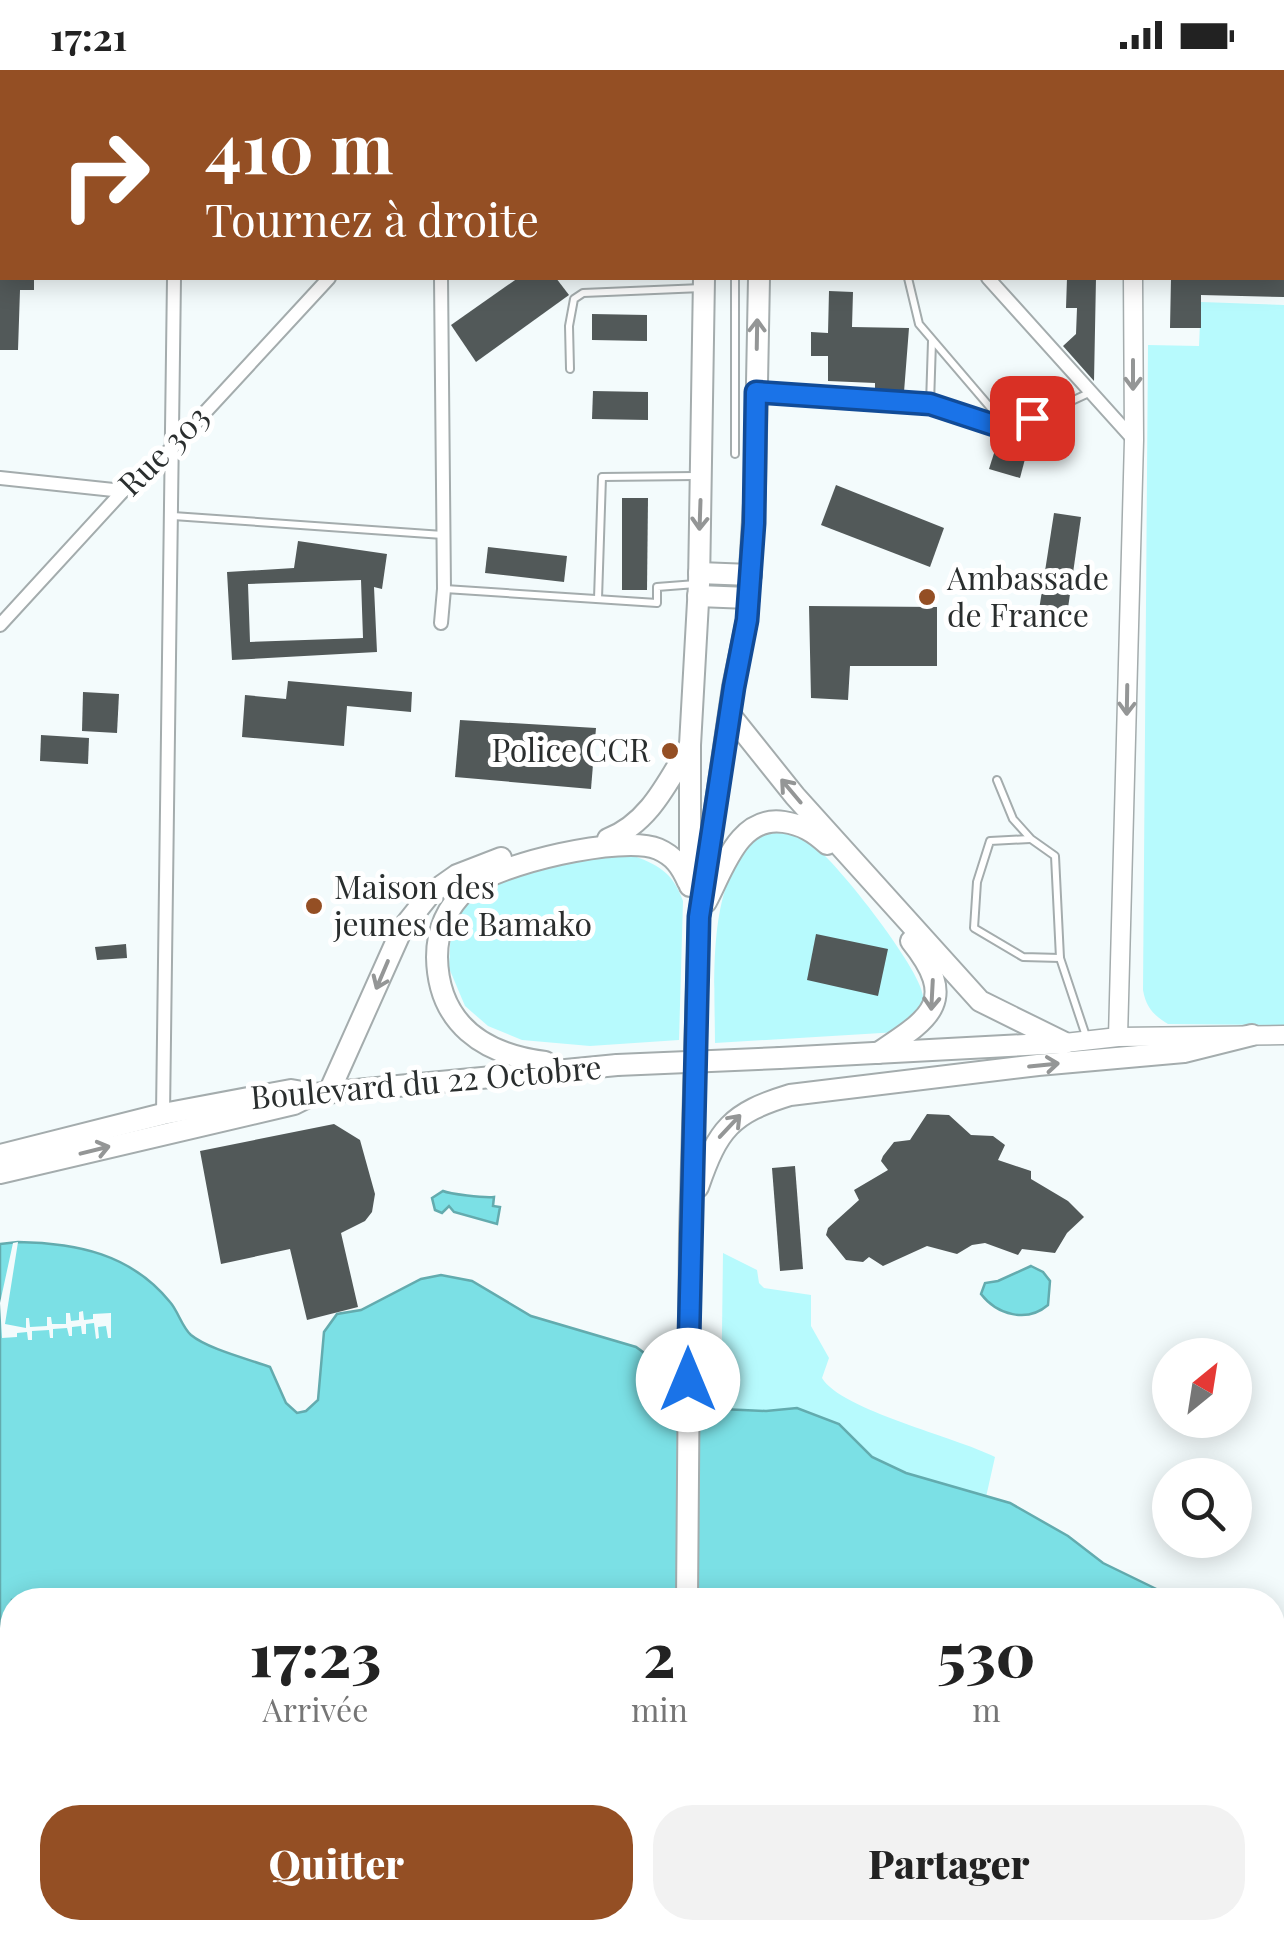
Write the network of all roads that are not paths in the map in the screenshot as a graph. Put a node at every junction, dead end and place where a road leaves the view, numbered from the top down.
1 (174, 280) edge
2 (327, 280) edge
3 (441, 280) edge
4 (735, 280) edge
5 (758, 280) edge
6 (908, 280) edge
7 (991, 280) edge
8 (1133, 280) edge
9 (704, 282) edge
10 (932, 339) junction
11 (570, 369) dead end
12 (756, 392) junction
13 (1092, 392) junction
14 (930, 404) junction
15 (1009, 430) junction
16 (1134, 440) junction
17 (172, 447) junction
18 (735, 454) dead end
19 (702, 476) junction
20 (0, 478) edge
21 (122, 491) junction
22 (172, 516) junction
23 (444, 535) junction
24 (751, 574) junction
25 (699, 584) junction
26 (444, 589) junction
27 (749, 598) junction
28 (598, 599) junction
29 (441, 623) dead end
30 (0, 625) edge
31 (731, 716) junction
32 (690, 746) junction
33 (997, 780) dead end
34 (1031, 839) junction
35 (690, 886) junction
36 (699, 917) junction
37 (1060, 958) junction
38 (1252, 1035) junction
39 (1284, 1036) edge
40 (1118, 1037) junction
41 (1088, 1040) junction
42 (1064, 1043) junction
43 (878, 1052) junction
44 (618, 1066) junction
45 (321, 1093) junction
46 (163, 1114) junction
47 (0, 1155) edge
48 (0, 1173) edge
49 (691, 1224) junction
50 (687, 1588) edge

1 - 17 street
2 - 17 street, Rue 303
3 - 23 street
4 - 18 lane
12 -> 5 main road
6 - 10 lane
7 - 13 street
8 -> 16 street
9 - 11 lane
9 - 19 main road
10 - 14 lane
10 - 15 lane
12 - 14 lane
12 - 24 main road
13 - 15 lane
13 - 16 street
14 - 15 lane
16 -> 40 street
17 - 21 street, Rue 303
17 - 22 street
19 -> 25 main road
19 - 28 lane
20 - 21 street
21 - 30 street, Rue 303
22 - 23 lane
22 - 46 street
23 - 26 street
24 - 25 main road
24 - 27 main road
25 - 27 main road
25 - 28 lane
25 - 32 main road
26 - 28 lane
26 - 29 street
27 - 31 main road
31 - 36 main road
42 -> 31 main road
32 - 35 main road
32 -> 45 main road
33 - 34 lane
34 - 37 lane
34 - 37 lane
35 - 36 main road
35 - 44 main road
36 -> 43 main road
36 - 49 main road
37 - 41 lane
38 - 39 street
38 - 40 street
49 -> 38 main road
40 - 41 street
41 - 42 street
42 - 43 main road
43 - 44 main road, bridge
44 - 45 main road, Boulevard du 22 Octobre
45 - 46 main road, Boulevard du 22 Octobre
48 -> 45 main road
46 - 47 main road, Boulevard du 22 Octobre
49 - 50 main road

